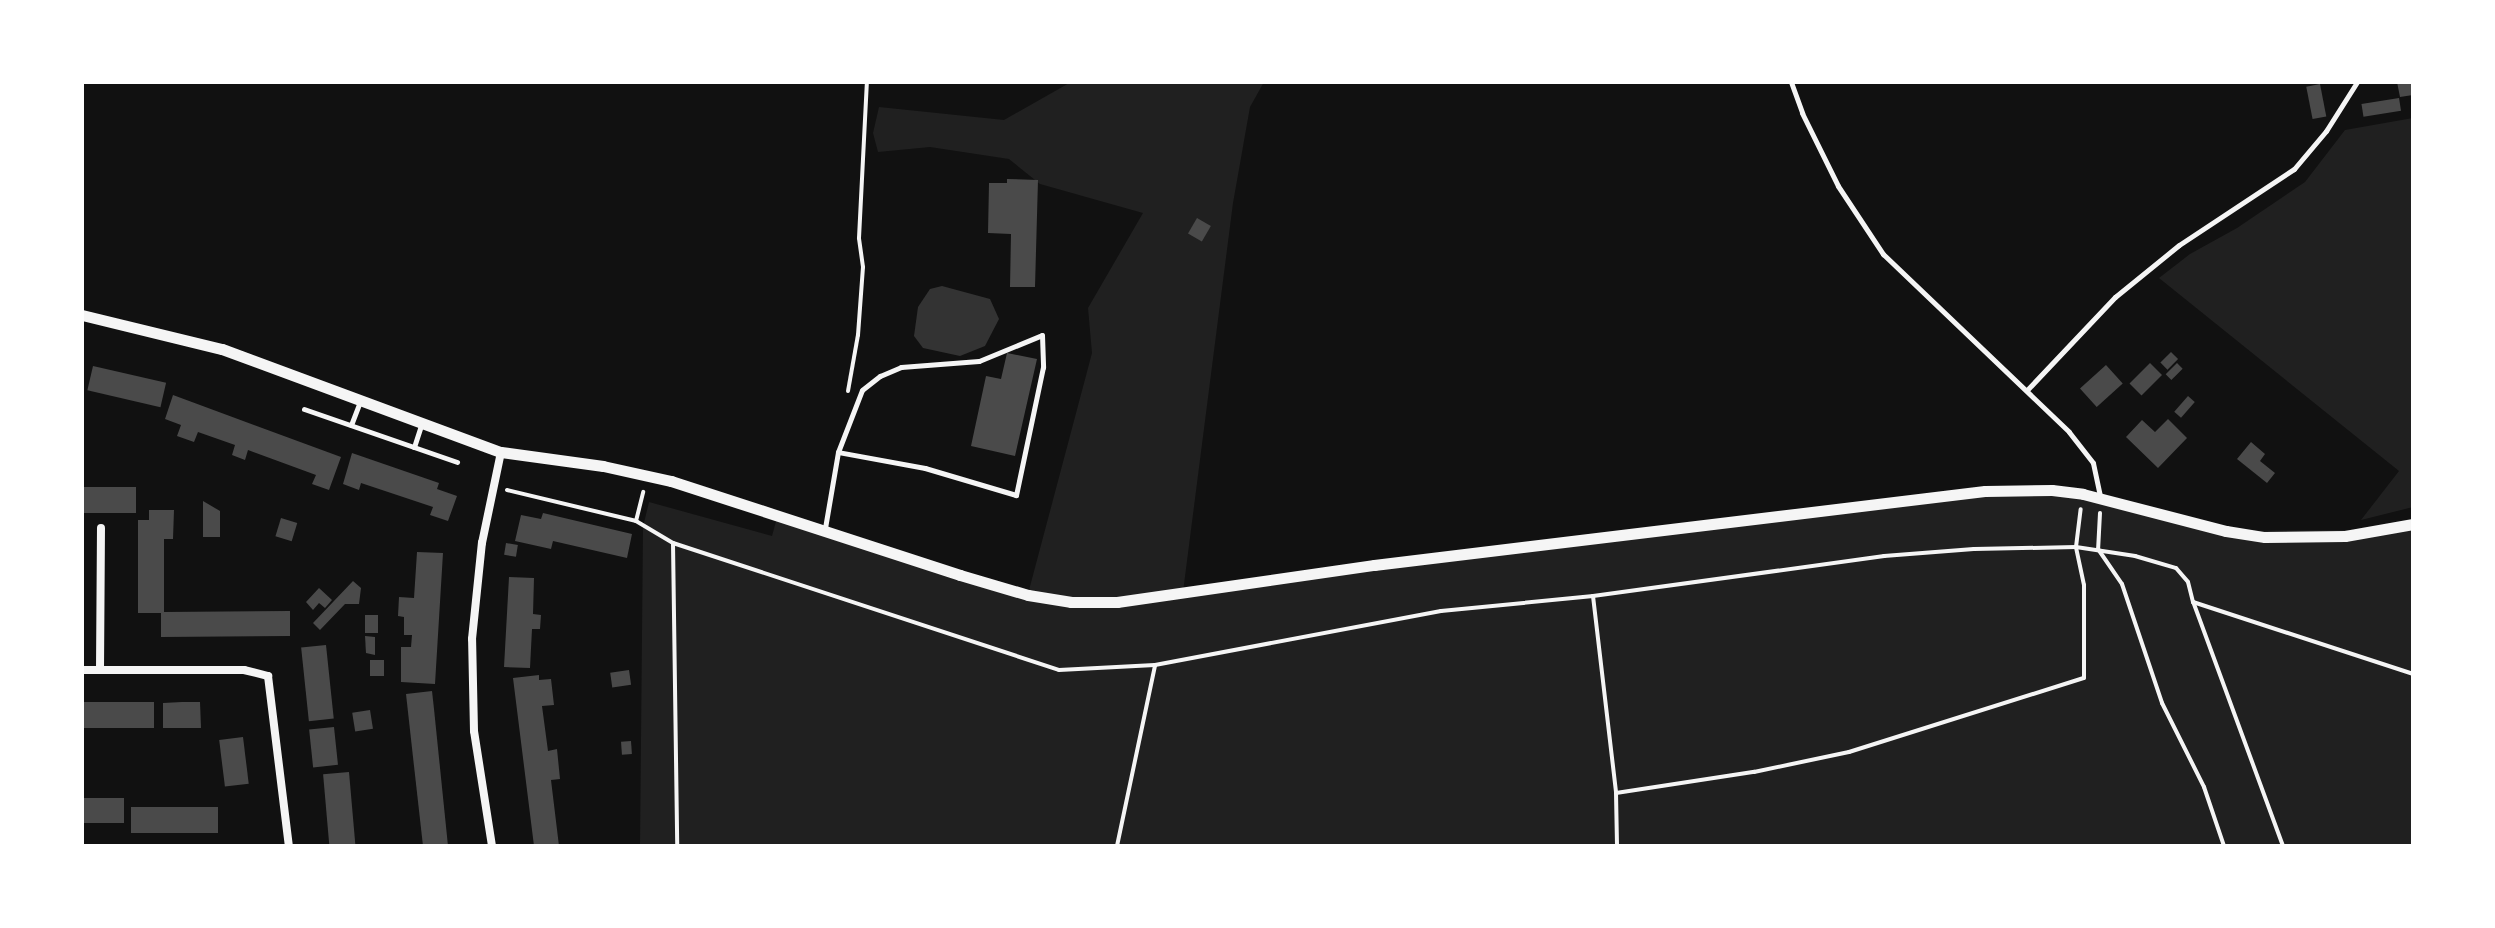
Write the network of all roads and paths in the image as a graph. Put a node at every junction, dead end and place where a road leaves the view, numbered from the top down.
1 (867, 82) edge
2 (1791, 82) edge
3 (2357, 82) edge
4 (82, 315) edge
5 (2027, 390) junction
6 (360, 402) junction
7 (304, 409) dead end
8 (852, 409) junction
9 (351, 425) junction
10 (421, 425) junction
11 (414, 447) junction
12 (501, 452) junction
13 (838, 452) junction
14 (457, 462) dead end
15 (493, 487) junction
16 (643, 492) dead end
17 (2083, 494) junction
18 (2100, 498) junction
19 (636, 521) junction
20 (2413, 524) edge
21 (101, 528) dead end
22 (825, 529) junction
23 (673, 543) junction
24 (2076, 547) junction
25 (2098, 549) junction
26 (1593, 596) junction
27 (2193, 602) junction
28 (1155, 665) junction
29 (82, 670) edge
30 (100, 670) junction
31 (2413, 674) edge
32 (1616, 793) junction
33 (289, 846) edge
34 (492, 846) edge
35 (677, 846) edge
36 (1117, 846) edge
37 (1617, 846) edge
38 (2224, 846) edge
39 (2283, 846) edge

1 - 8 path
2 - 5 lane
3 - 5 lane
4 - 6 street
5 - 18 lane
6 - 9 lane
6 - 10 street
7 - 9 lane
8 - 13 lane
8 - 13 lane
9 - 11 lane
10 - 11 lane
10 - 12 street
11 - 14 lane
12 - 15 street
12 - 22 street
13 - 22 lane
15 - 19 path
15 - 34 street
16 - 19 path
17 - 18 street
17 - 22 street
17 - 24 path
18 - 20 street
18 - 25 path
19 - 23 path
21 - 30 street
23 - 28 path
23 - 35 path
24 - 25 path
24 - 26 path
24 - 32 path
25 - 27 path
25 - 38 path
26 - 28 path
26 - 32 path
27 - 31 path
27 - 39 path
28 - 36 path
29 - 30 street
30 - 33 street
32 - 37 path

